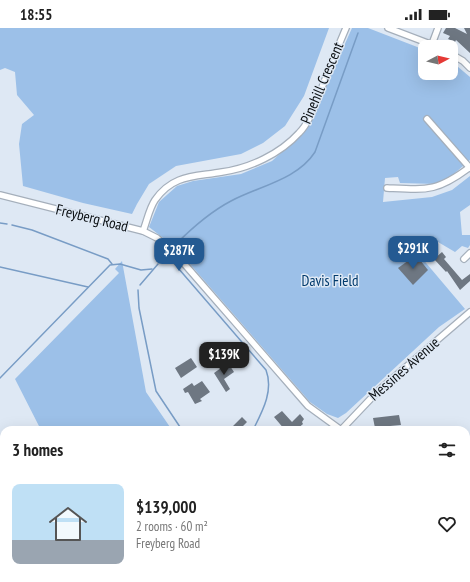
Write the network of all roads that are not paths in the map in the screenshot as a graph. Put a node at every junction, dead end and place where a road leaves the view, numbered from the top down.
1 (346, 28) edge
2 (388, 28) edge
3 (438, 28) edge
4 (419, 40) edge
5 (436, 40) edge
6 (458, 58) edge
7 (470, 68) edge
8 (427, 119) dead end
9 (470, 167) edge
10 (387, 188) dead end
11 (0, 195) edge
12 (143, 231) junction
13 (470, 253) edge
14 (464, 259) dead end
15 (470, 312) edge
16 (336, 426) edge
17 (345, 426) edge

1 - 12 street, Pinehill Crescent
2 - 4 street
3 - 5 street
6 - 7 street
8 - 9 street
9 - 10 street
11 - 12 street, Freyberg Road
12 - 16 street, Freyberg Road
13 - 14 street
15 - 17 street, Messines Avenue

